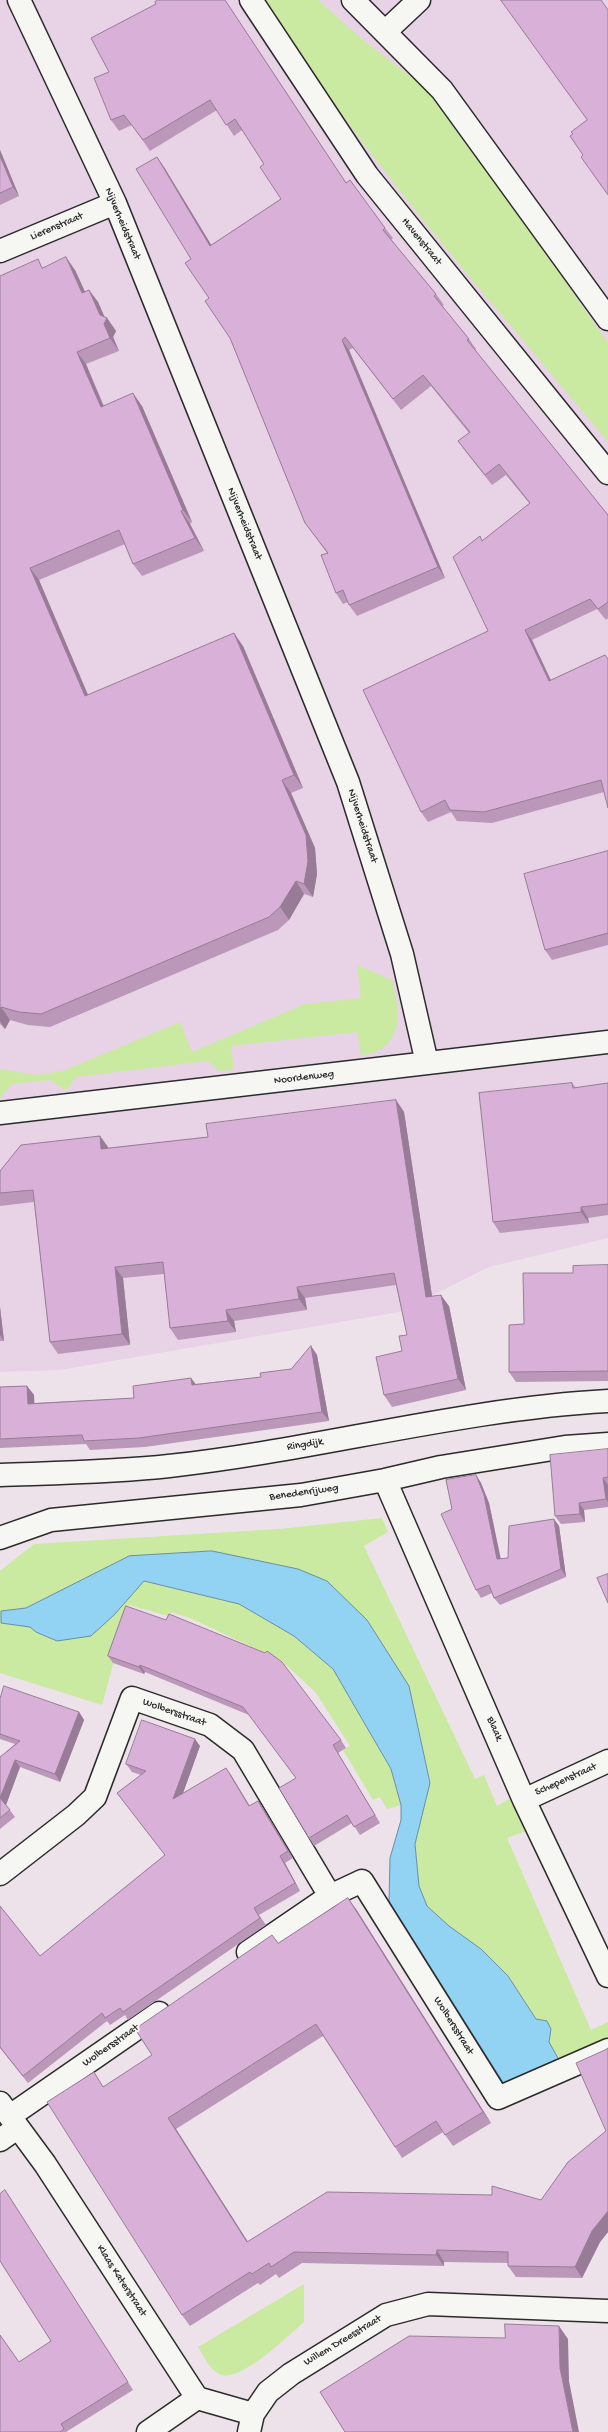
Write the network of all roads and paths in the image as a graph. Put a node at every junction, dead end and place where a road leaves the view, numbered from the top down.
1 (19, 0) edge
2 (250, 0) edge
3 (353, 0) edge
4 (419, 0) edge
5 (385, 32) junction
6 (115, 203) junction
7 (0, 251) edge
8 (608, 319) edge
9 (608, 473) edge
10 (608, 1042) edge
11 (427, 1063) junction
12 (0, 1113) edge
13 (608, 1401) edge
14 (608, 1444) edge
15 (0, 1474) edge
16 (385, 1480) junction
17 (0, 1538) edge
18 (608, 1761) edge
19 (524, 1800) junction
20 (0, 1874) edge
21 (330, 1896) junction
22 (231, 1964) edge
23 (608, 1976) edge
24 (178, 2000) edge
25 (608, 2050) edge
26 (7, 2122) edge
27 (608, 2311) edge
28 (198, 2398) junction
29 (251, 2423) edge
30 (148, 2432) edge

1 - 6 street, Nijverheidstraat
2 - 9 street, Havenstraat
3 - 5 street
4 - 5 street
5 - 8 street
6 - 7 street, Lierenstraat
6 - 11 street, Nijverheidstraat
10 - 11 street, Noordenweg
11 - 12 street, Noordenweg
13 - 15 street, Ringdijk
14 - 16 street, Benedenrijweg
16 - 17 street, Benedenrijweg
16 - 19 street, Blaak
18 - 19 street, Schepenstraat
19 - 23 street, Blaak
20 - 21 street, Wolbersstraat
21 - 22 street, Wolbersstraat
21 - 25 street, Wolbersstraat
24 - 26 street, Wolbersstraat
26 - 28 street, Klaas Katerstraat
27 - 29 street, Willem Dreesstraat
28 - 29 street
28 - 30 street

